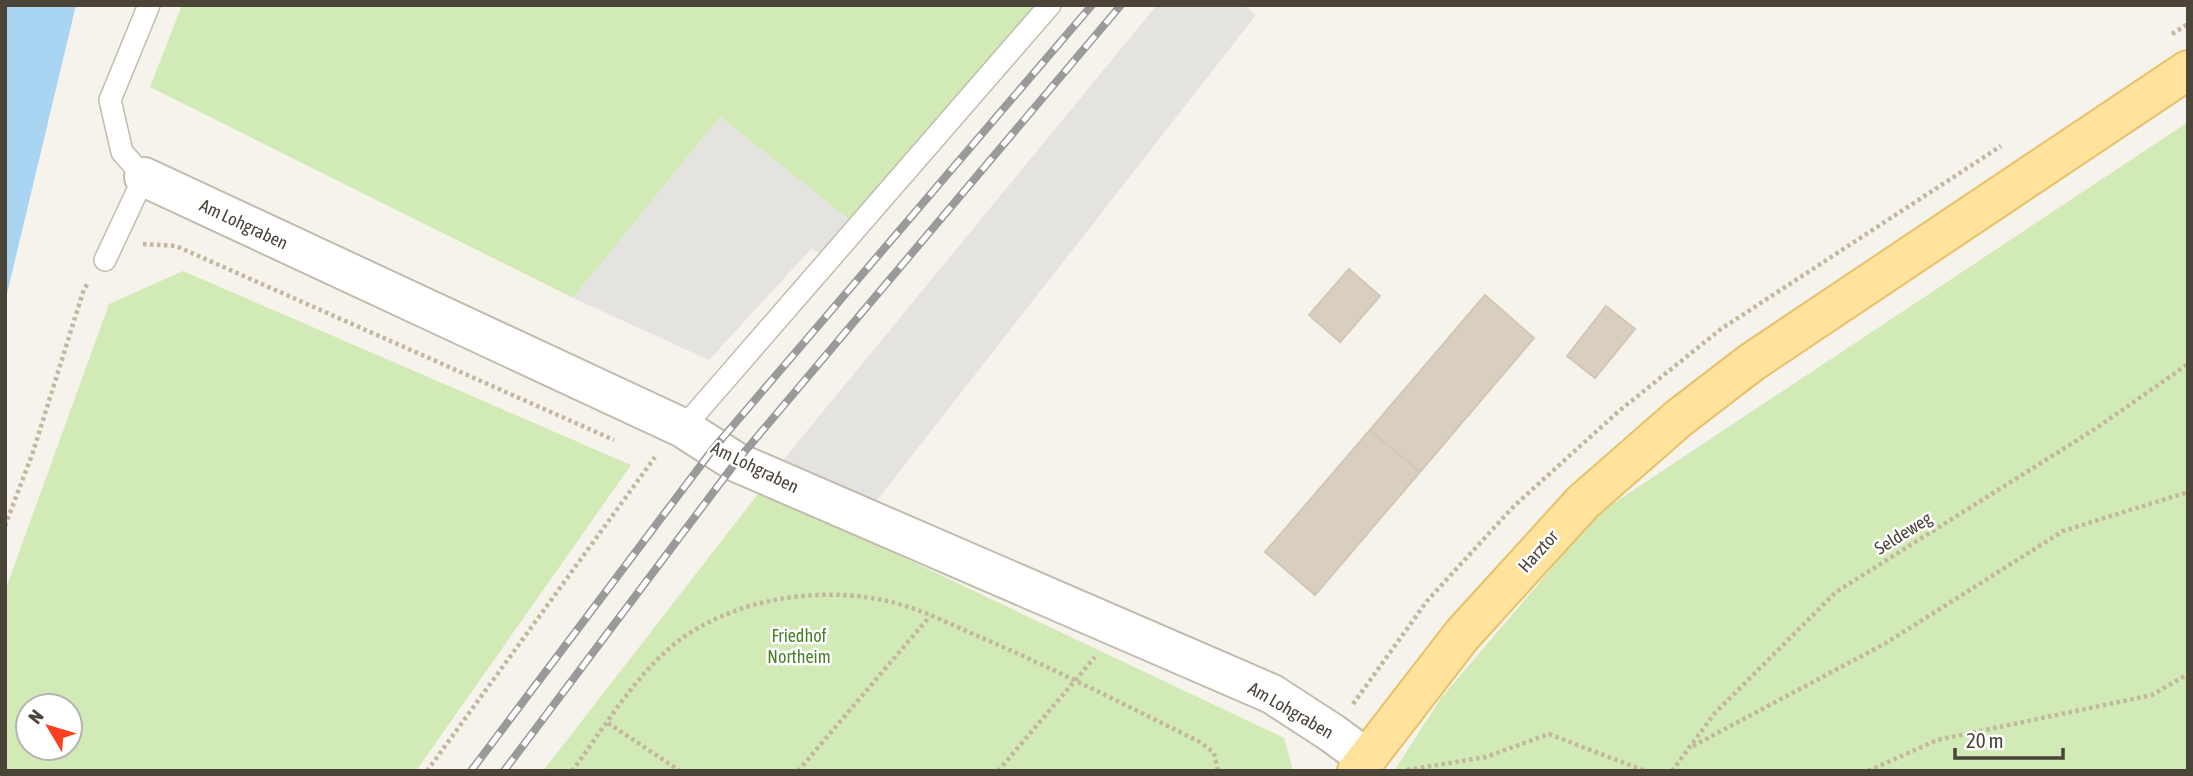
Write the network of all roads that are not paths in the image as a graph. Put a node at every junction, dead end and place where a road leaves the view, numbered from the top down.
1 (149, 5) edge
2 (1050, 5) edge
3 (2188, 70) edge
4 (144, 177) junction
5 (105, 260) road end
6 (683, 428) junction
7 (1361, 764) edge

1 - 4 lane
2 - 6 lane
3 - 7 main road, Harztor
4 - 5 lane
4 - 6 street, Am Lohgraben
6 - 7 street, Am Lohgraben

